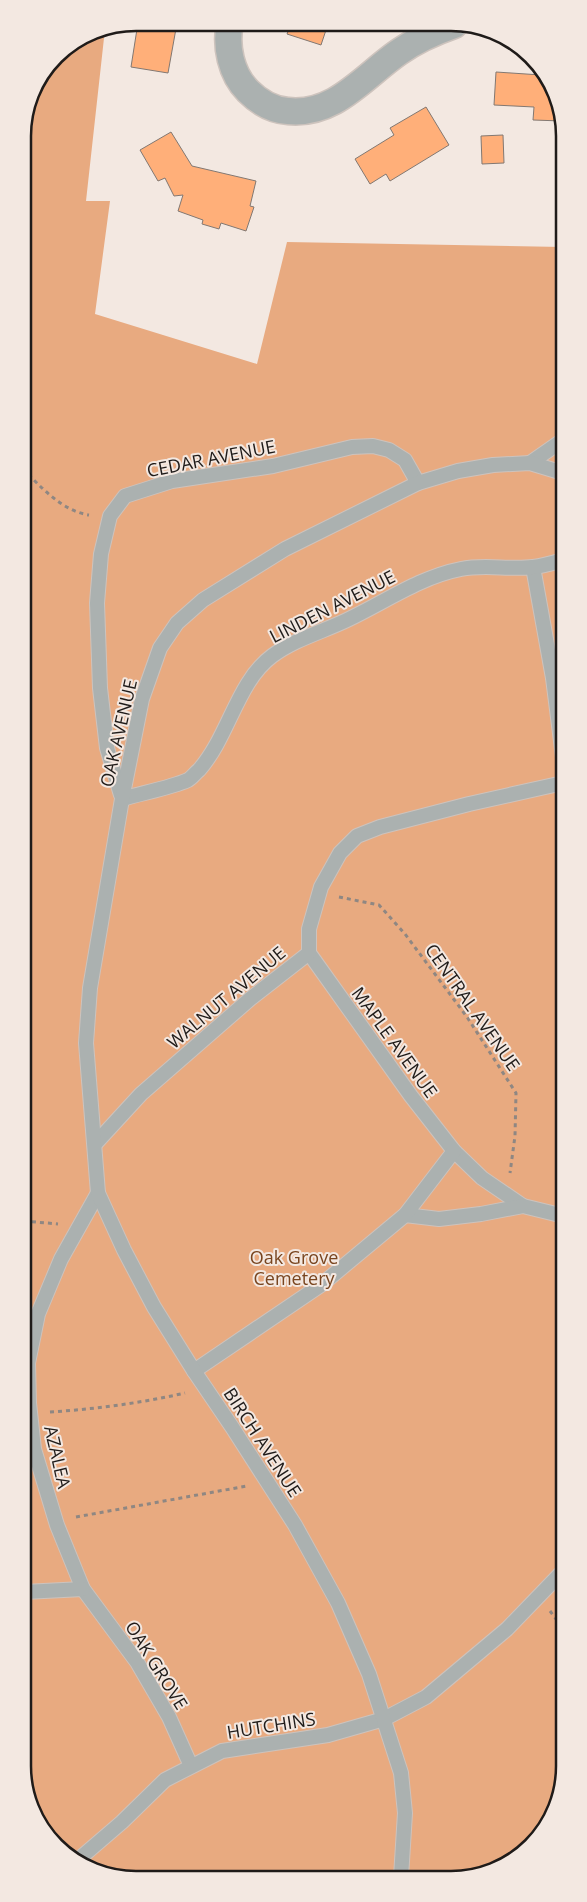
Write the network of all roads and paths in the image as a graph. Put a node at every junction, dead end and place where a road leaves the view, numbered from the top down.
1 (229, 31) edge
2 (439, 31) edge
3 (556, 445) edge
4 (530, 463) junction
5 (556, 471) edge
6 (31, 477) edge
7 (418, 483) junction
8 (110, 516) junction
9 (556, 562) edge
10 (533, 567) junction
11 (556, 702) edge
12 (556, 786) edge
13 (122, 798) junction
14 (317, 901) junction
15 (309, 953) junction
16 (95, 1144) junction
17 (454, 1151) junction
18 (98, 1193) junction
19 (517, 1203) junction
20 (556, 1214) edge
21 (405, 1215) junction
22 (31, 1222) edge
23 (80, 1225) junction
24 (31, 1349) edge
25 (194, 1371) junction
26 (205, 1388) junction
27 (31, 1414) edge
28 (31, 1423) edge
29 (268, 1482) junction
30 (56, 1521) junction
31 (556, 1578) edge
32 (83, 1589) junction
33 (31, 1592) edge
34 (384, 1719) junction
35 (191, 1766) junction
36 (83, 1856) edge
37 (401, 1871) edge

1 - 2 street
3 - 4 lane
4 - 5 lane, OAK AVENUE
4 - 7 lane, OAK AVENUE
6 - 8 path
7 - 8 lane, CEDAR AVENUE
7 - 13 lane, OAK AVENUE
8 - 13 lane, CEDAR AVENUE
9 - 10 lane, LINDEN AVENUE
10 - 11 lane
10 - 13 lane, LINDEN AVENUE
12 - 14 lane, WALNUT AVENUE
13 - 16 lane, OAK AVENUE
14 - 15 lane, WALNUT AVENUE
14 - 19 path, CENTRAL AVENUE
15 - 16 lane, WALNUT AVENUE
15 - 17 lane, MAPLE AVENUE
16 - 18 lane, OAK AVENUE
17 - 19 lane, MAPLE AVENUE
17 - 21 lane
18 - 23 lane, AZALEA
18 - 25 lane, BIRCH AVENUE
19 - 20 lane
19 - 21 lane
21 - 25 lane
22 - 23 path
23 - 24 lane, AZALEA
25 - 26 lane, BIRCH AVENUE
26 - 27 path
26 - 29 lane, BIRCH AVENUE
28 - 30 lane, AZALEA
29 - 30 path
29 - 34 lane, BIRCH AVENUE
30 - 32 lane, AZALEA
31 - 34 lane, HUTCHINS
32 - 33 lane
32 - 35 lane, OAK GROVE
34 - 35 lane, HUTCHINS
34 - 37 lane, BIRCH AVENUE
35 - 36 lane, HUTCHINS

